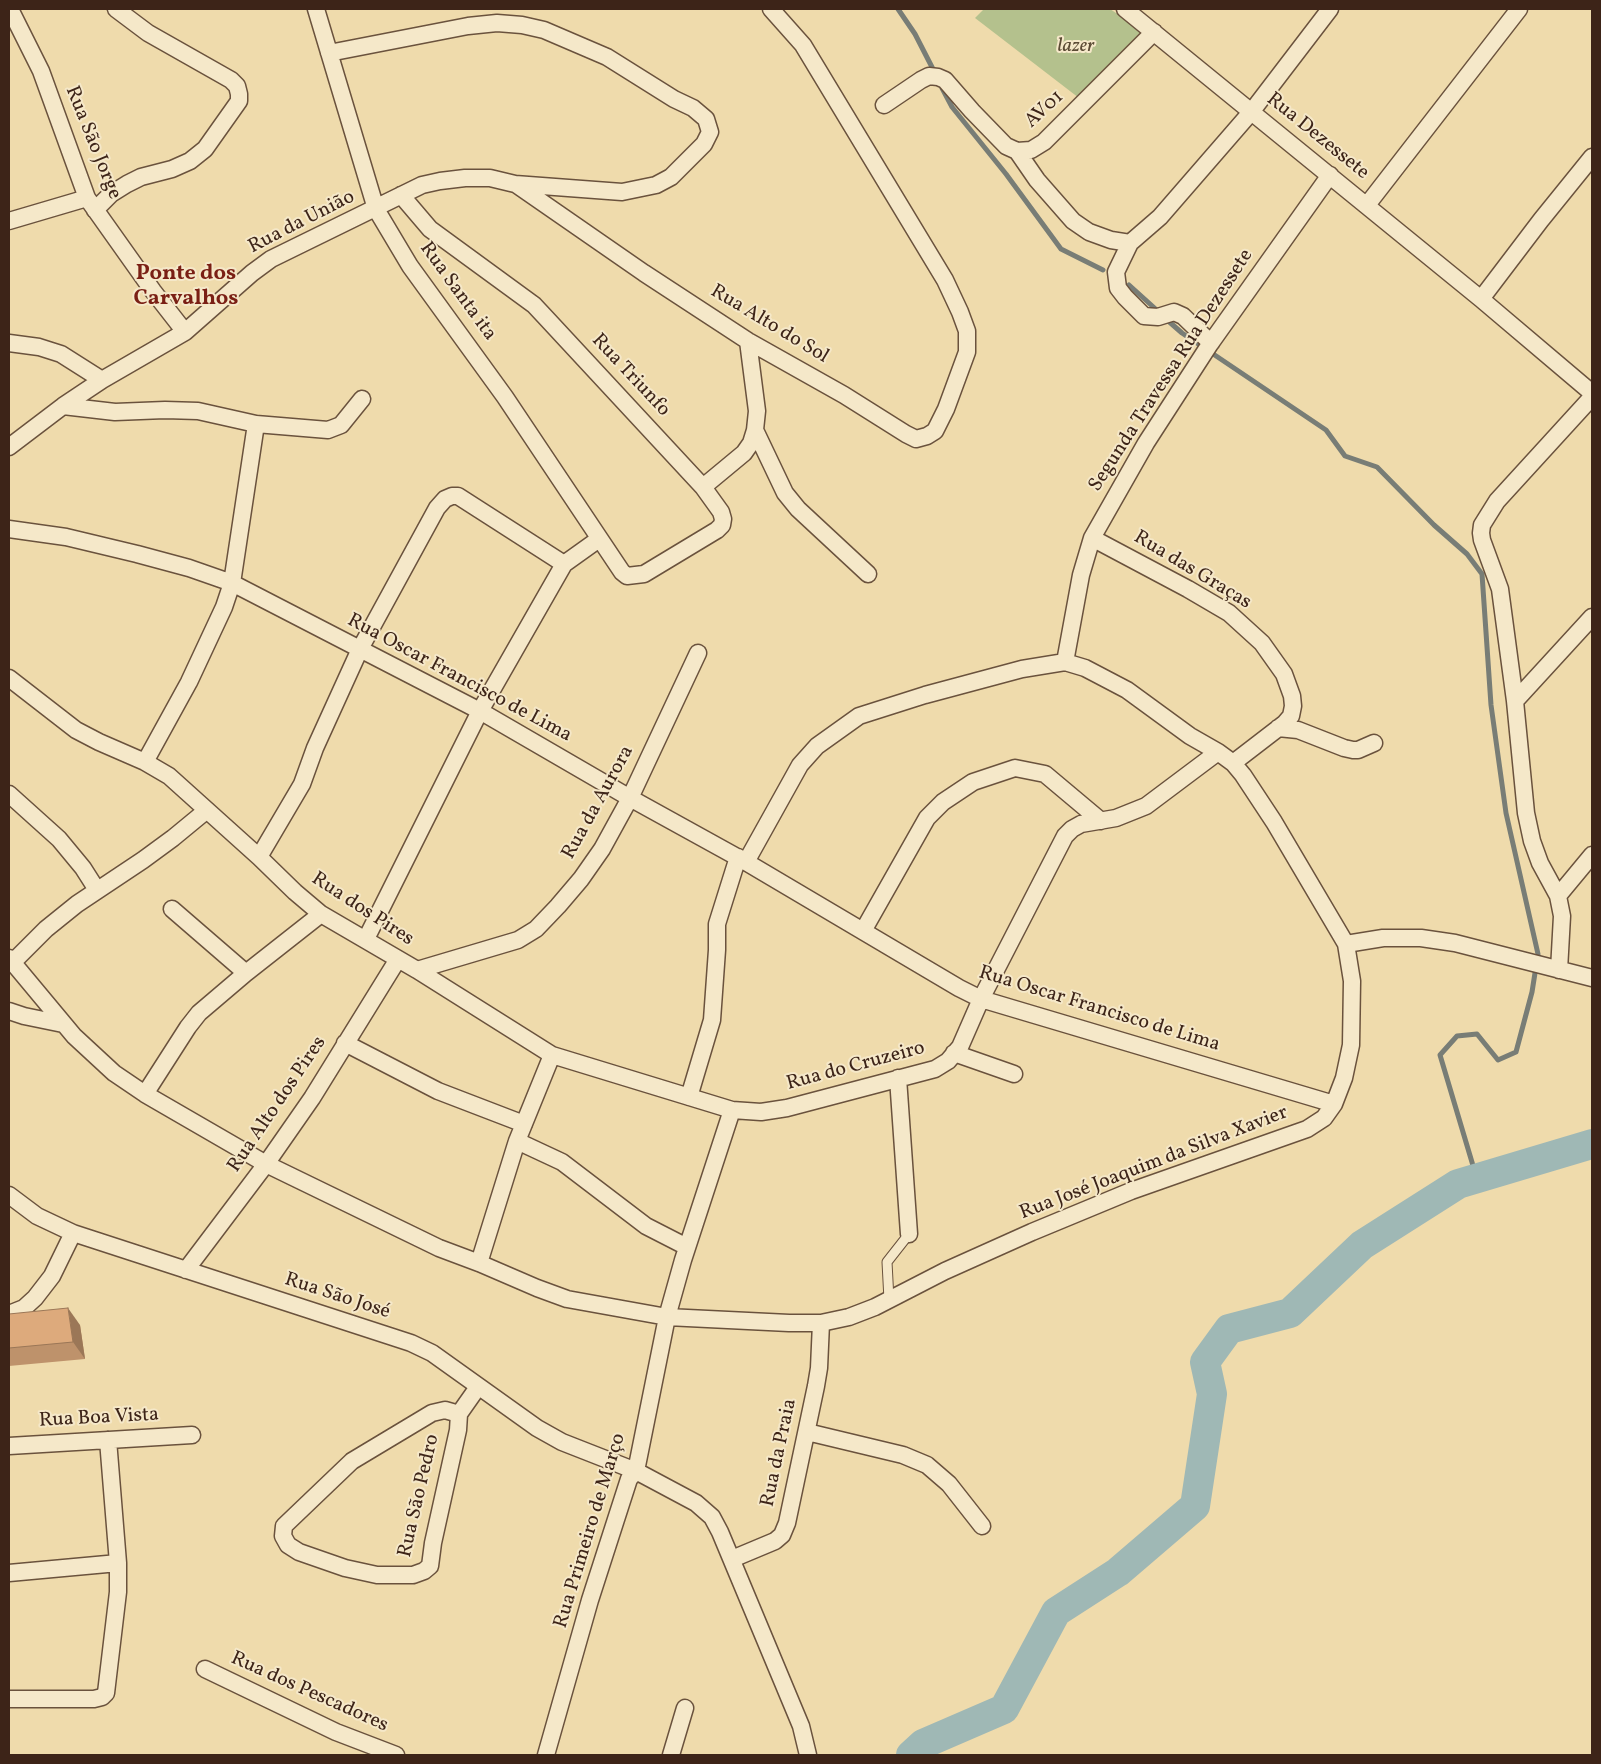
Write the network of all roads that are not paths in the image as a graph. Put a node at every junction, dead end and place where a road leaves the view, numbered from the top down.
1 (116, 9) edge
2 (316, 9) edge
3 (771, 9) edge
4 (1125, 9) edge
5 (1330, 9) edge
6 (1519, 9) edge
7 (17, 11) edge
8 (1144, 14) edge
9 (1154, 32) junction
10 (329, 53) junction
11 (884, 105) dead end
12 (1252, 111) junction
13 (1017, 151) junction
14 (1592, 157) edge
15 (1330, 175) junction
16 (515, 184) junction
17 (401, 195) junction
18 (91, 204) junction
19 (1367, 205) junction
20 (376, 209) junction
21 (9, 221) edge
22 (1130, 243) junction
23 (1482, 299) junction
24 (185, 332) junction
25 (748, 341) junction
26 (9, 343) edge
27 (1211, 343) junction
28 (102, 380) junction
29 (1592, 393) edge
30 (1592, 397) edge
31 (362, 399) dead end
32 (63, 406) junction
33 (256, 424) junction
34 (755, 430) junction
35 (9, 447) edge
36 (703, 487) junction
37 (9, 529) edge
38 (1092, 538) junction
39 (599, 539) junction
40 (564, 564) junction
41 (622, 572) joint
42 (868, 574) dead end
43 (232, 583) junction
44 (1592, 617) edge
45 (360, 649) junction
46 (698, 653) dead end
47 (1065, 662) junction
48 (9, 678) edge
49 (1515, 701) junction
50 (480, 711) junction
51 (1278, 728) junction
52 (1374, 743) dead end
53 (1218, 752) junction
54 (145, 762) junction
55 (1233, 763) junction
56 (9, 794) edge
57 (630, 798) junction
58 (207, 810) junction
59 (1101, 821) junction
60 (1592, 856) edge
61 (259, 857) junction
62 (742, 860) junction
63 (97, 890) junction
64 (1558, 896) junction
65 (172, 909) dead end
66 (321, 914) junction
67 (863, 931) junction
68 (366, 939) junction
69 (1346, 944) junction
70 (398, 959) junction
71 (11, 960) edge
72 (1553, 969) junction
73 (417, 970) junction
74 (246, 973) junction
75 (1592, 978) edge
76 (981, 999) junction
77 (9, 1011) edge
78 (63, 1024) junction
79 (345, 1043) junction
80 (954, 1054) junction
81 (552, 1055) junction
82 (1014, 1074) dead end
83 (898, 1078) junction
84 (146, 1094) junction
85 (689, 1097) junction
86 (1334, 1104) junction
87 (732, 1110) junction
88 (524, 1124) junction
89 (517, 1140) junction
90 (266, 1164) junction
91 (9, 1195) edge
92 (73, 1233) junction
93 (909, 1234) joint
94 (687, 1247) junction
95 (479, 1263) junction
96 (186, 1270) junction
97 (889, 1300) junction
98 (9, 1314) edge
99 (667, 1317) junction
100 (821, 1323) junction
101 (478, 1387) junction
102 (459, 1414) junction
103 (806, 1432) junction
104 (192, 1435) dead end
105 (108, 1440) junction
106 (9, 1446) edge
107 (636, 1471) junction
108 (982, 1526) dead end
109 (732, 1559) junction
110 (118, 1564) junction
111 (9, 1573) edge
112 (205, 1669) dead end
113 (9, 1699) edge
114 (685, 1708) dead end
115 (396, 1755) edge
116 (546, 1755) edge
117 (671, 1755) edge
118 (808, 1755) edge

1 - 18 street
2 - 10 street, Rua Santa ita
3 - 25 street, Rua Alto do Sol
4 - 8 street, Rua Dezessete
5 - 12 street
6 - 19 street
7 - 18 street, Rua São Jorge
8 - 9 street, Rua Dezessete
9 - 12 street, Rua Dezessete
9 - 13 street, AV01
10 - 16 street
10 - 20 street, Rua Santa ita
11 - 13 street, AV01
12 - 15 street, Rua Dezessete
12 - 22 street
13 - 22 street
14 - 23 street
15 - 19 street, Rua Dezessete
15 - 27 street, Segunda Travessa Rua Dezessete
16 - 17 street, Rua da União
16 - 25 street, Rua Alto do Sol
17 - 20 street, Rua da União
17 - 36 street, Rua Triunfo
18 - 21 street
18 - 24 street, Rua São Jorge
19 - 23 street, Rua Dezessete
20 - 24 street, Rua da União
20 - 39 street, Rua Santa ita
22 - 27 street
23 - 29 street, Rua Dezessete
24 - 28 street, Rua da União
25 - 34 street
26 - 28 street
27 - 38 street, Segunda Travessa Rua Dezessete
28 - 32 street, Rua da União
30 - 49 street
31 - 33 street
32 - 33 street
32 - 35 street, Rua da União
33 - 43 street
34 - 36 street
34 - 42 street
36 - 41 street, Rua Triunfo
37 - 43 street, Rua Oscar Francisco de Lima
38 - 47 street, Segunda Travessa Rua Dezessete
38 - 51 street, Rua das Graças
39 - 40 street
39 - 41 street, Rua Santa ita
40 - 45 street
40 - 50 street
43 - 45 street, Rua Oscar Francisco de Lima
43 - 54 street
44 - 49 street
45 - 50 street, Rua Oscar Francisco de Lima
45 - 61 street
46 - 57 street, Rua da Aurora
47 - 53 street, Rua José Joaquim da Silva Xavier
47 - 62 street, Rua José Joaquim da Silva Xavier
48 - 54 street, Rua dos Pires
49 - 64 street
50 - 57 street, Rua Oscar Francisco de Lima
50 - 68 street
51 - 52 street
51 - 55 street, Rua das Graças
53 - 55 street, Rua José Joaquim da Silva Xavier
53 - 59 street, Rua do Cruzeiro
54 - 58 street, Rua dos Pires
55 - 69 street, Rua José Joaquim da Silva Xavier
56 - 63 street
57 - 62 street, Rua Oscar Francisco de Lima
57 - 73 street, Rua da Aurora
58 - 61 street, Rua dos Pires
58 - 63 street
59 - 67 street
59 - 76 street, Rua do Cruzeiro
60 - 64 street
61 - 66 street, Rua dos Pires
62 - 67 street, Rua Oscar Francisco de Lima
62 - 85 street, Rua José Joaquim da Silva Xavier
63 - 71 street
64 - 72 street
65 - 74 street
66 - 68 street, Rua dos Pires
66 - 74 street
67 - 76 street, Rua Oscar Francisco de Lima
68 - 70 street, Rua dos Pires
69 - 72 street
69 - 86 street, Rua José Joaquim da Silva Xavier
70 - 73 street, Rua dos Pires
70 - 79 street, Rua Alto dos Pires
71 - 78 street, Rua José Joaquim da Silva Xavier
72 - 75 street
73 - 81 street, Rua dos Pires
74 - 84 street
76 - 80 street, Rua do Cruzeiro
76 - 86 street, Rua Oscar Francisco de Lima
77 - 78 street
78 - 84 street, Rua José Joaquim da Silva Xavier
79 - 88 street
79 - 90 street, Rua Alto dos Pires
80 - 82 street
80 - 83 street, Rua do Cruzeiro
81 - 85 street, Rua dos Pires
81 - 88 street
83 - 87 street, Rua do Cruzeiro
83 - 93 street
84 - 90 street, Rua José Joaquim da Silva Xavier
85 - 87 street, Rua dos Pires
86 - 97 street, Rua José Joaquim da Silva Xavier
87 - 94 street, Rua Primeiro de Março
88 - 89 street
89 - 94 street
89 - 95 street
90 - 95 street, Rua José Joaquim da Silva Xavier
90 - 96 street, Rua Alto dos Pires
91 - 92 street, Rua São José
92 - 96 street, Rua São José
92 - 98 street
93 - 97 lane
94 - 99 street, Rua Primeiro de Março
95 - 99 street, Rua José Joaquim da Silva Xavier
96 - 101 street, Rua São José
97 - 100 street, Rua José Joaquim da Silva Xavier
99 - 100 street, Rua José Joaquim da Silva Xavier
99 - 107 street, Rua Primeiro de Março
100 - 103 street, Rua da Praia
101 - 102 street, Rua São Pedro
101 - 107 street, Rua São José
102 - 102 street, Rua São Pedro
103 - 108 street
103 - 109 street, Rua da Praia
104 - 105 street, Rua Boa Vista
105 - 106 street, Rua Boa Vista
105 - 110 street
107 - 109 street, Rua São José
107 - 116 street, Rua Primeiro de Março
109 - 118 street, Rua São José
110 - 111 street
110 - 113 street
112 - 115 street, Rua dos Pescadores
114 - 117 street

